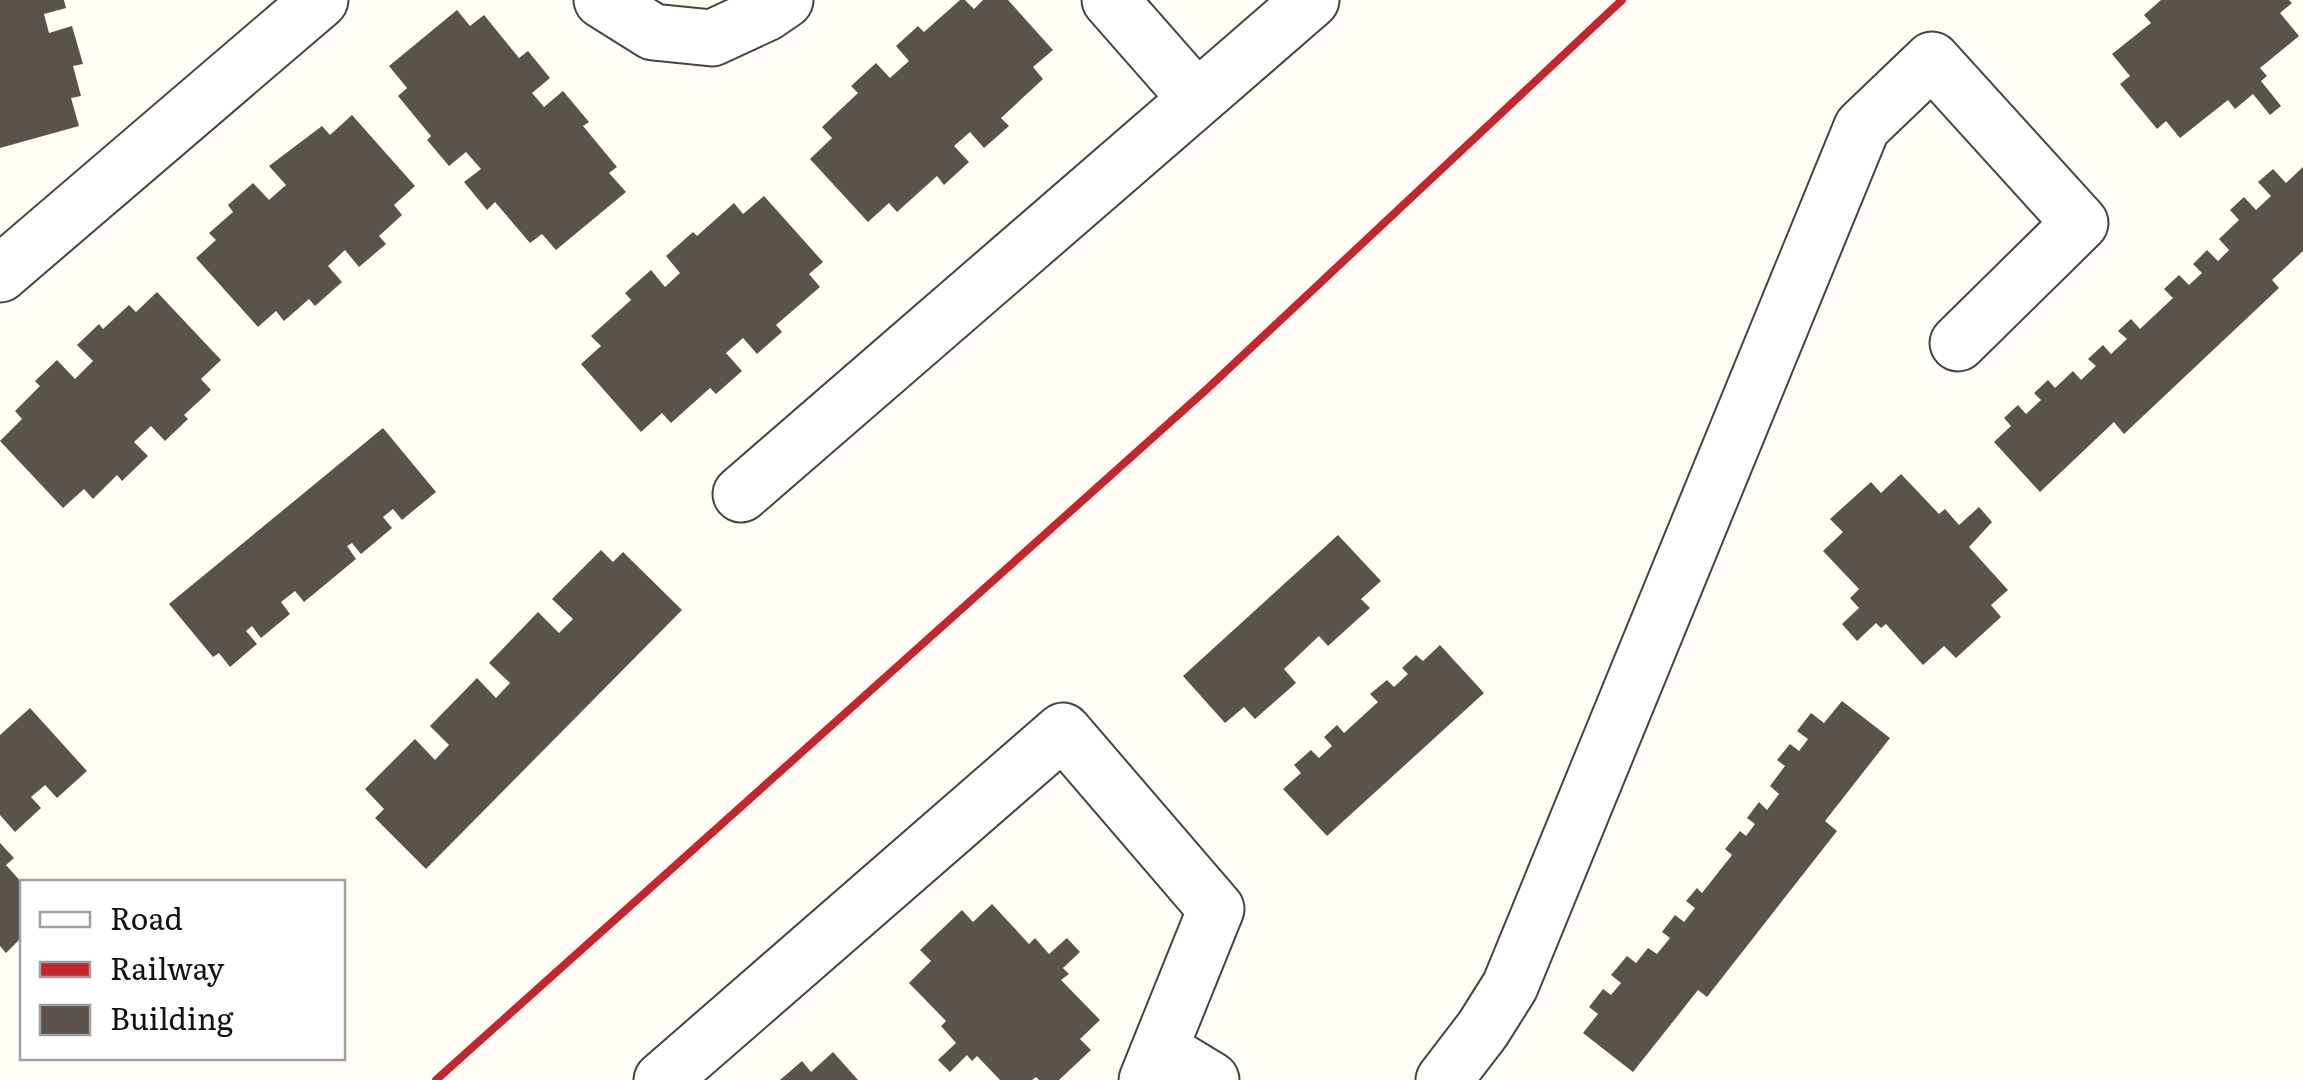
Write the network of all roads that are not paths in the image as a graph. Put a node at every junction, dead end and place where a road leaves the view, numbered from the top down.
1 (320, 0) edge
2 (602, 0) edge
3 (784, 0) edge
4 (1110, 0) edge
5 (1311, 0) edge
6 (1198, 99) junction
7 (0, 274) edge
8 (1958, 343) dead end
9 (741, 494) dead end
10 (1154, 1065) edge
11 (662, 1080) edge
12 (1211, 1080) edge
13 (1444, 1080) edge

1 - 7 street
2 - 3 street
4 - 6 street
5 - 6 street
6 - 9 street
8 - 13 street
10 - 11 street
10 - 12 street

